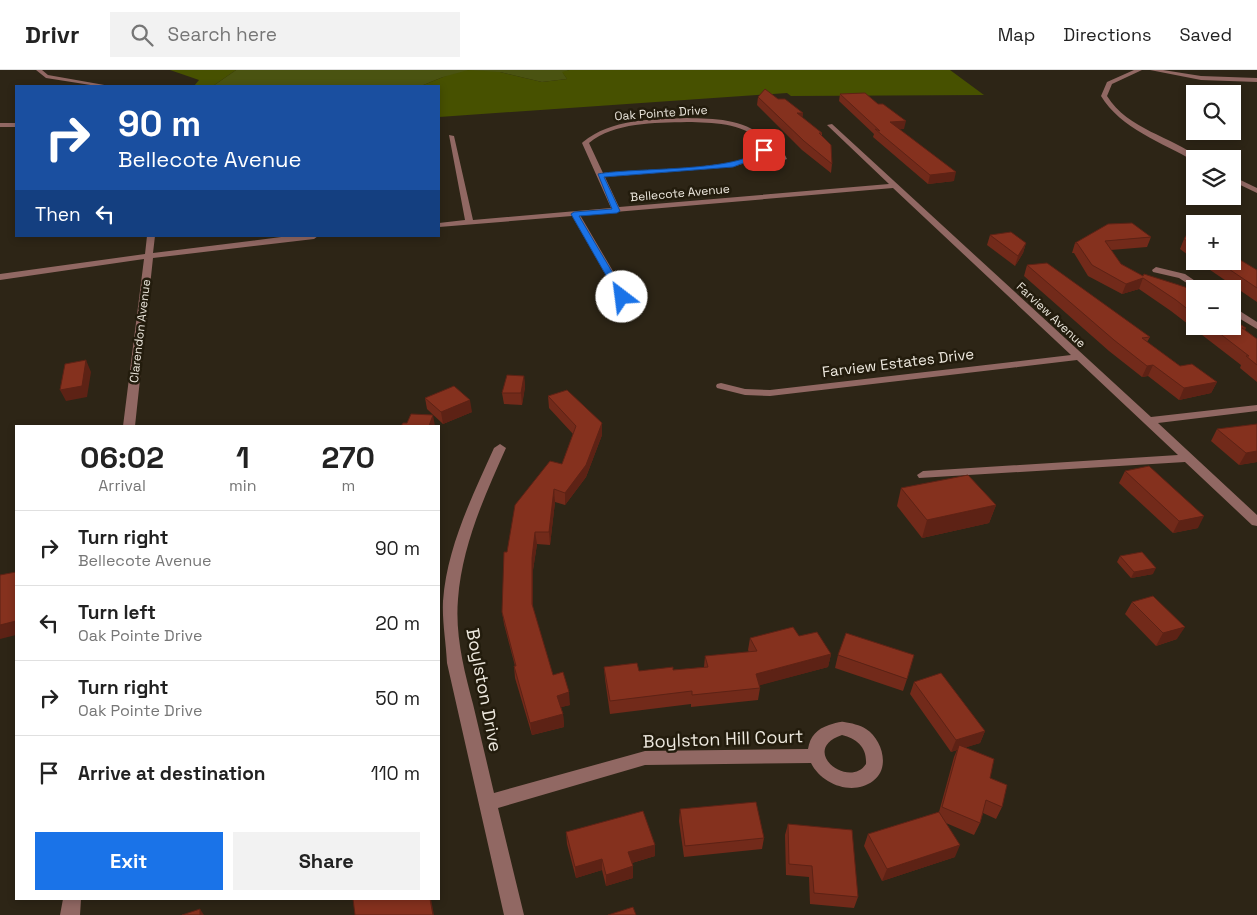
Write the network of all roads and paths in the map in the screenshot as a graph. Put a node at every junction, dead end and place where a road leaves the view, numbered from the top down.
1 (39, 70) edge
2 (1139, 70) edge
3 (1153, 70) edge
4 (1257, 80) edge
5 (102, 85) edge
6 (736, 116) dead end
7 (749, 120) dead end
8 (719, 121) junction
9 (15, 125) edge
10 (830, 125) dead end
11 (0, 126) edge
12 (744, 126) junction
13 (451, 136) dead end
14 (764, 150) junction
15 (1186, 152) edge
16 (751, 159) junction
17 (600, 175) junction
18 (1241, 183) edge
19 (893, 186) junction
20 (1257, 192) edge
21 (617, 211) junction
22 (574, 214) junction
23 (469, 222) junction
24 (440, 225) edge
25 (152, 237) edge
26 (306, 237) edge
27 (149, 256) junction
28 (1156, 270) dead end
29 (0, 277) edge
30 (1188, 280) edge
31 (632, 312) dead end
32 (1241, 315) edge
33 (1257, 326) edge
34 (1079, 357) junction
35 (721, 386) dead end
36 (1257, 408) edge
37 (1148, 422) junction
38 (129, 425) edge
39 (500, 448) dead end
40 (1188, 458) junction
41 (923, 475) dead end
42 (1257, 522) edge
43 (816, 756) dead end
44 (487, 803) junction
45 (72, 900) edge
46 (70, 915) edge
47 (514, 915) edge

1 - 5 street
2 - 15 street
3 - 4 street
6 - 8 street, Oak Pointe Drive
7 - 12 street
8 - 12 street, Oak Pointe Drive
8 - 17 street, Oak Pointe Drive
9 - 11 street
10 - 19 street, Farview Avenue
12 - 14 street, Oak Pointe Drive
13 - 23 street
14 - 16 street
14 - 16 street
16 - 17 street
17 - 21 street, Oak Pointe Drive
18 - 20 street
19 - 21 street, Bellecote Avenue
19 - 34 street, Farview Avenue
21 - 22 street, Bellecote Avenue
22 - 23 street, Bellecote Avenue
22 - 31 street
23 - 24 street, Bellecote Avenue
25 - 27 street, Clarendon Avenue
26 - 27 street
27 - 29 street
27 - 38 street, Clarendon Avenue
28 - 30 street
32 - 33 street
34 - 35 street, Farview Estates Drive
34 - 37 street, Farview Avenue
36 - 37 street
37 - 40 street, Farview Avenue
39 - 44 street, Boylston Drive
40 - 41 street
40 - 42 street, Farview Avenue
43 - 44 street, Boylston Hill Court
44 - 47 street, Boylston Drive
45 - 46 street

